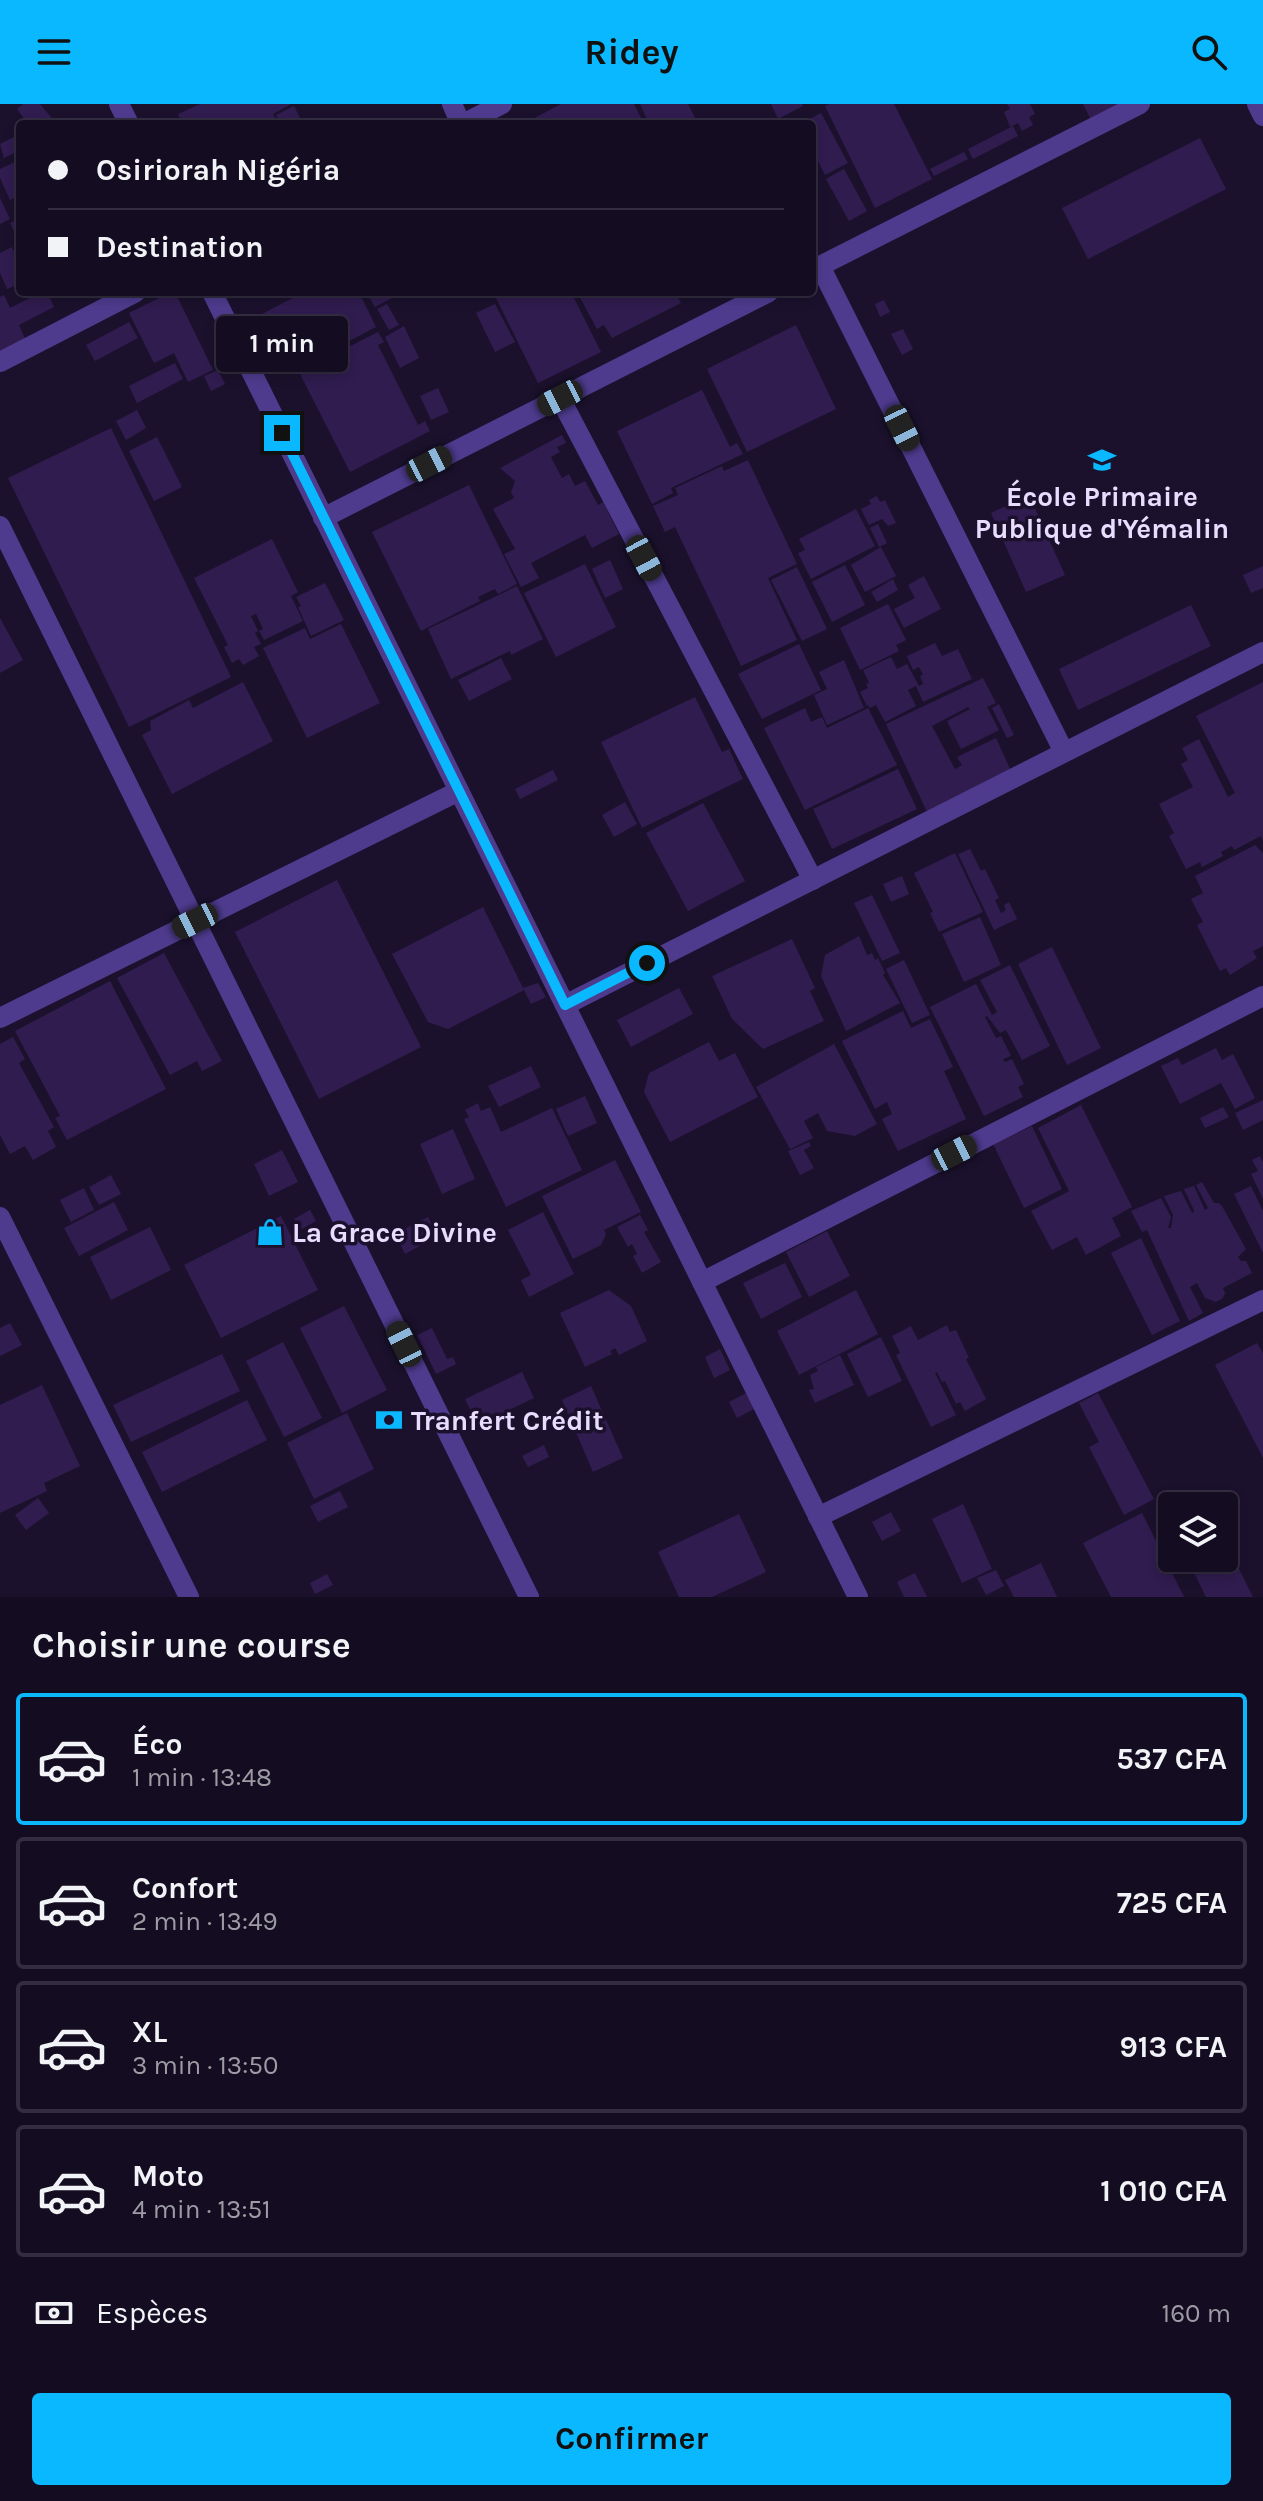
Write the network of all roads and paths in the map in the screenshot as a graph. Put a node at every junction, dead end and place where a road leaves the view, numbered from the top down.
1 (502, 104) edge
2 (1140, 104) edge
3 (1257, 104) edge
4 (1263, 116) edge
5 (470, 120) edge
6 (816, 268) edge
7 (128, 296) edge
8 (214, 296) edge
9 (761, 296) edge
10 (0, 362) edge
11 (560, 398) junction
12 (323, 518) junction
13 (0, 526) edge
14 (1263, 652) edge
15 (1064, 752) junction
16 (459, 791) junction
17 (813, 880) junction
18 (195, 921) junction
19 (1263, 996) edge
20 (565, 1005) junction
21 (0, 1018) edge
22 (0, 1217) edge
23 (702, 1282) junction
24 (1263, 1300) edge
25 (818, 1517) junction
26 (189, 1597) edge
27 (529, 1597) edge
28 (858, 1597) edge

1 - 5 street
2 - 6 street
3 - 4 street
6 - 15 street
7 - 10 street
8 - 12 street
9 - 11 street
11 - 12 street
11 - 17 street
12 - 16 street
13 - 18 street
14 - 15 street
15 - 17 street
16 - 18 street
16 - 20 street
17 - 20 street
18 - 21 street
18 - 27 street
19 - 23 street
20 - 23 street
22 - 26 street
23 - 25 street
24 - 25 street
25 - 28 street

